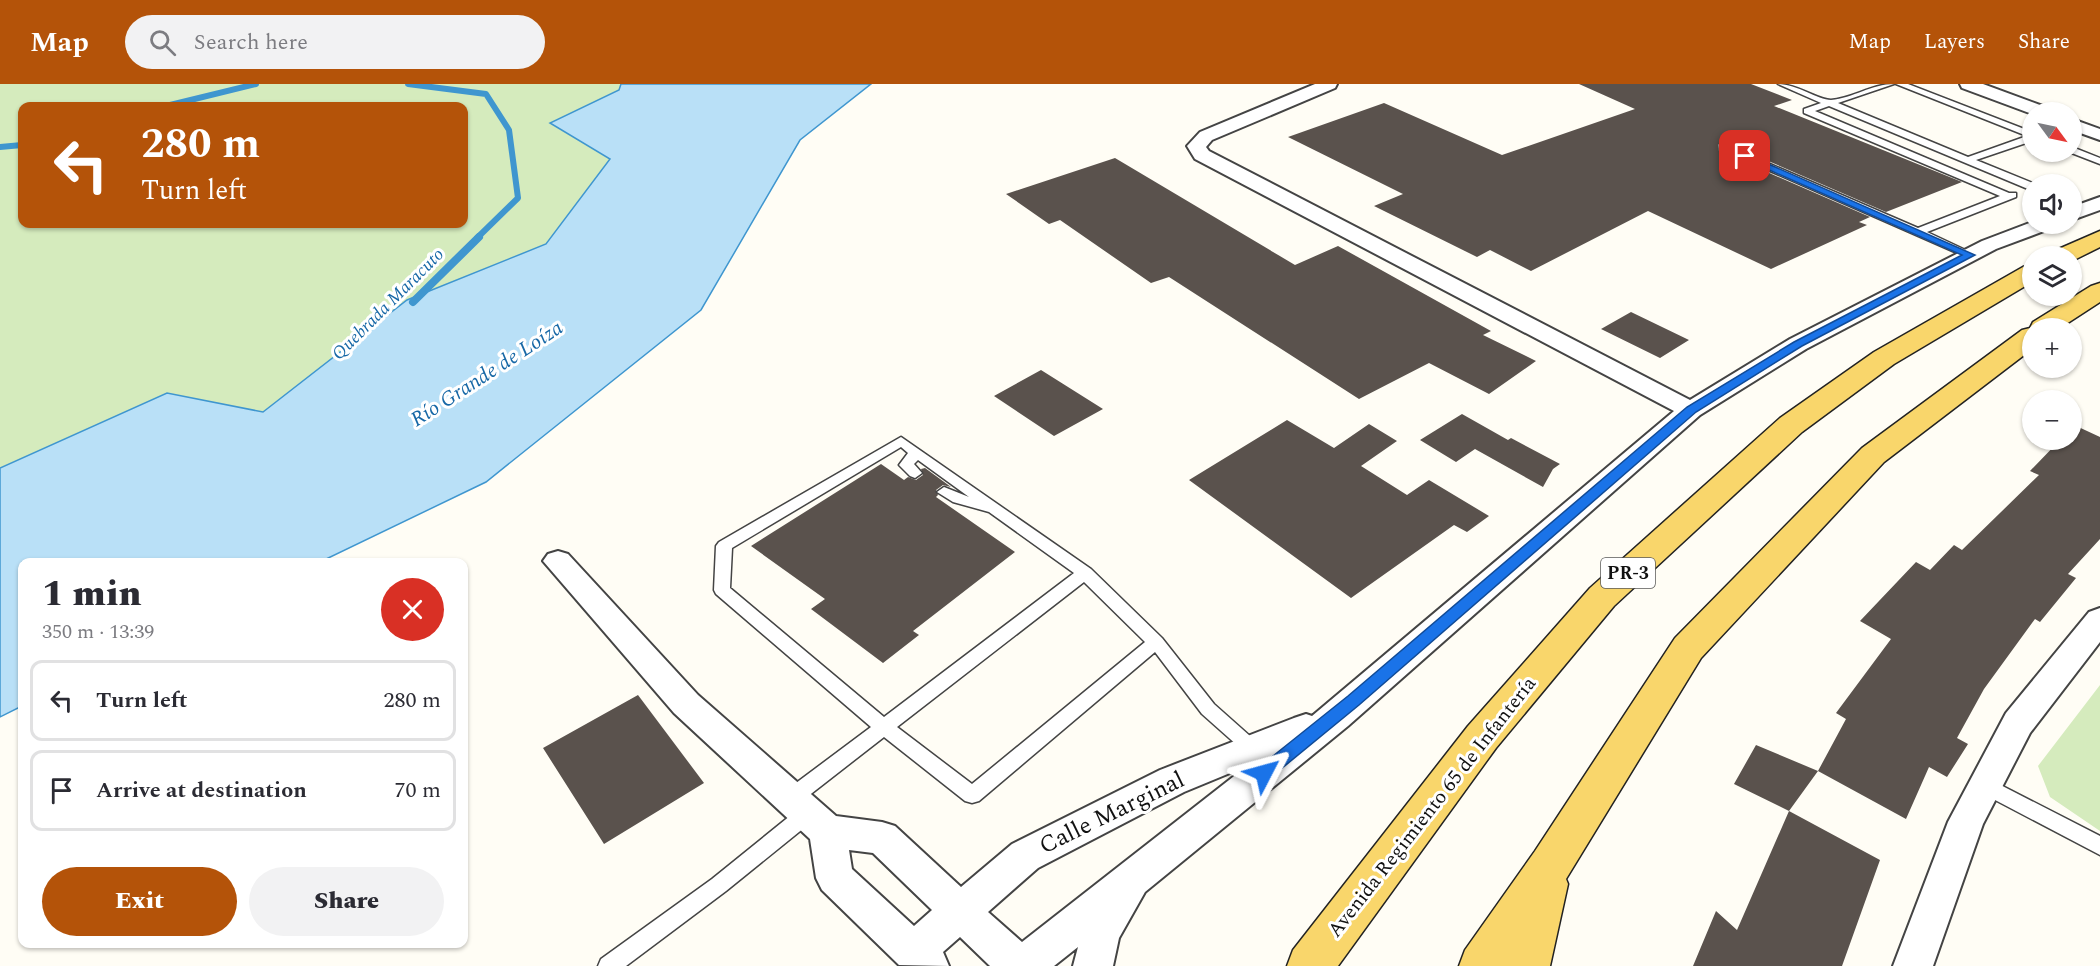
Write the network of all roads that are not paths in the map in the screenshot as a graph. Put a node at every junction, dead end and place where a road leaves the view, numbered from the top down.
1 (1329, 84) edge
2 (1782, 84) edge
3 (1890, 84) edge
4 (1900, 84) edge
5 (1968, 84) edge
6 (1829, 102) junction
7 (2022, 104) edge
8 (2082, 128) edge
9 (2022, 133) edge
10 (2100, 135) edge
11 (2022, 141) edge
12 (1723, 147) dead end
13 (2082, 154) edge
14 (1968, 160) junction
15 (2100, 161) edge
16 (2022, 183) edge
17 (2022, 191) edge
18 (2008, 196) junction
19 (1918, 232) junction
20 (2022, 234) edge
21 (2100, 238) edge
22 (2082, 247) edge
23 (1970, 255) junction
24 (2022, 278) edge
25 (2100, 291) edge
26 (2058, 318) edge
27 (2022, 344) edge
28 (1691, 410) junction
29 (916, 453) junction
30 (915, 473) dead end
31 (944, 492) dead end
32 (996, 509) junction
33 (558, 561) dead end
34 (1085, 573) junction
35 (2100, 620) edge
36 (1156, 642) junction
37 (1336, 716) junction
38 (884, 727) junction
39 (1253, 749) junction
40 (1985, 785) junction
41 (808, 814) junction
42 (2100, 846) edge
43 (1550, 865) junction
44 (1138, 874) junction
45 (960, 909) junction
46 (921, 959) edge
47 (609, 966) edge
48 (1021, 966) edge
49 (1094, 966) edge
50 (1310, 966) edge
51 (1482, 966) edge
52 (1527, 966) edge
53 (1913, 966) edge

1 - 28 street
2 - 6 lane
3 - 6 lane
4 - 9 lane
5 - 7 street
6 - 14 lane
6 - 18 lane
8 - 10 street
11 - 14 lane
12 - 19 lane
13 - 15 lane
14 - 16 lane
17 - 18 lane
18 - 19 lane
19 - 23 lane
20 - 23 street, Calle Marginal
21 - 22 main road
23 - 28 street, Calle Marginal
24 - 50 main road, Avenida Regimiento 65 de Infantería / PR-3
25 - 26 main road
27 - 43 main road
28 - 37 street, Calle Marginal
29 - 30 lane
29 - 32 lane
29 - 38 lane
31 - 32 lane
32 - 34 lane
33 - 41 street
34 - 36 lane
34 - 38 lane
35 - 40 street
36 - 38 lane
36 - 39 lane
37 - 39 street, Calle Marginal
37 - 44 street, Calle Marginal
38 - 41 lane
39 - 45 street, Calle Marginal
40 - 42 lane
40 - 53 street
41 - 45 street
41 - 46 street
41 - 47 lane
43 - 51 main road
43 - 52 main road
44 - 48 street, Calle Marginal
44 - 49 street
45 - 46 street, Calle Marginal
45 - 48 street

